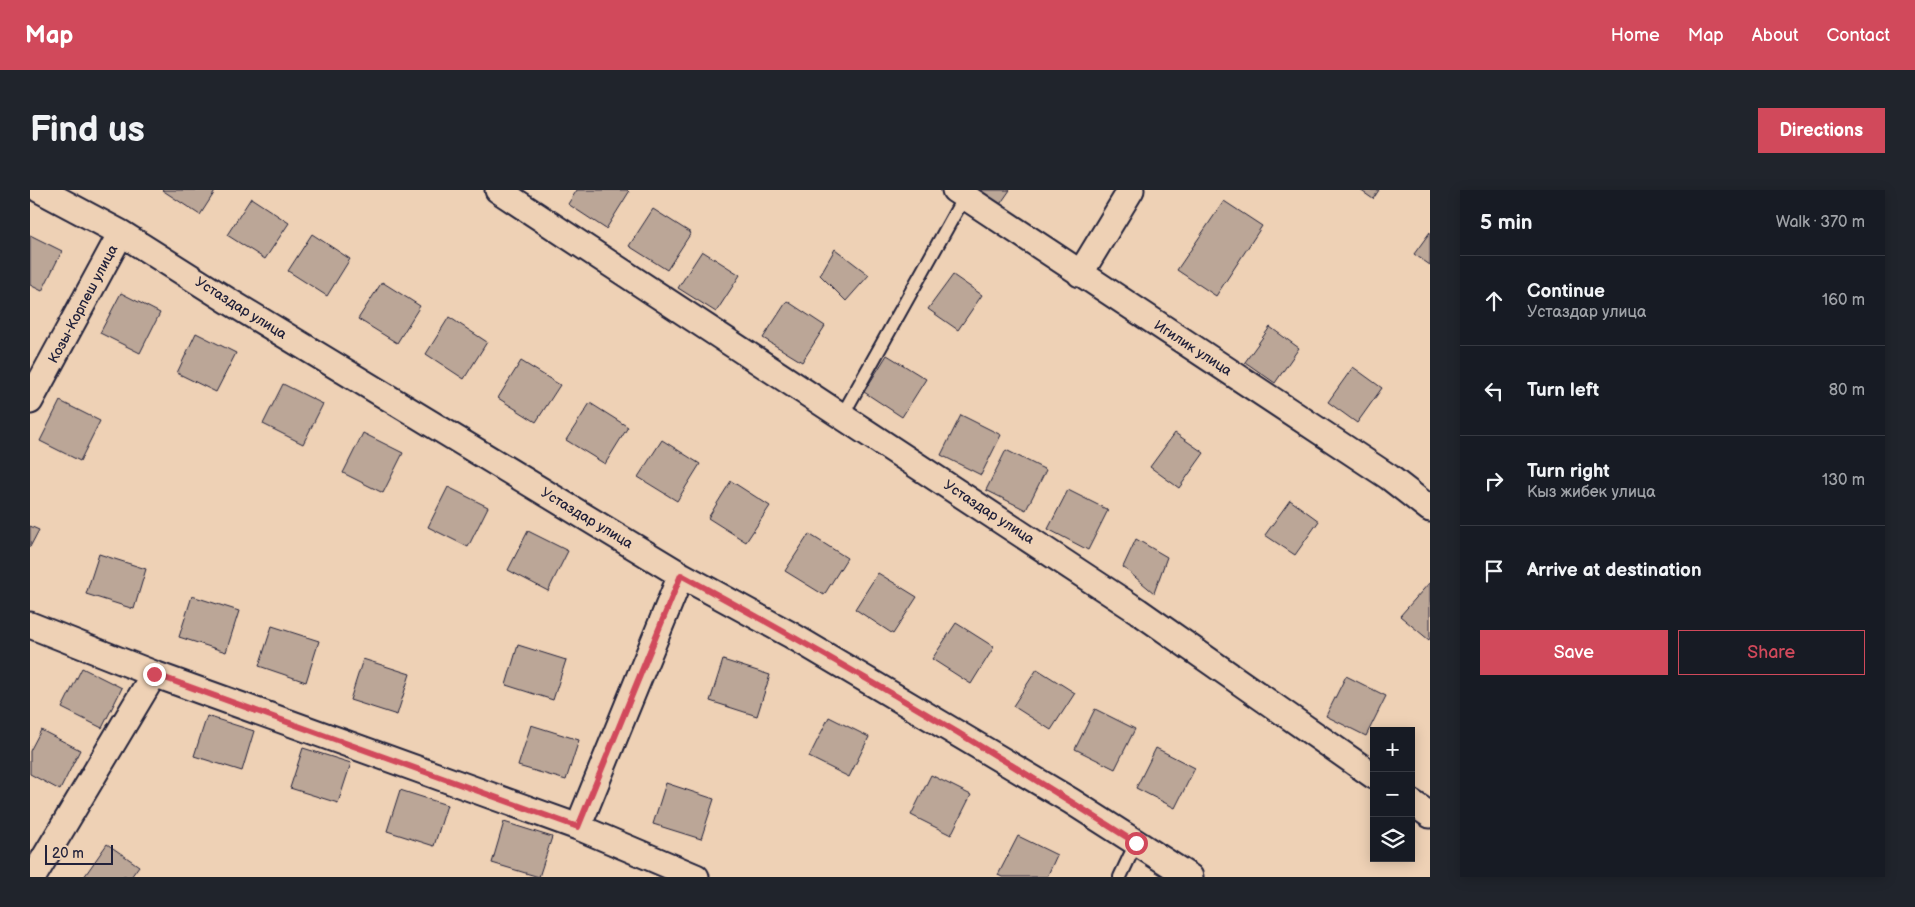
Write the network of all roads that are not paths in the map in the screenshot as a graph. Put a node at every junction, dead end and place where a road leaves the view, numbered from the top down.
1 (40, 190) edge
2 (498, 190) edge
3 (1131, 190) edge
4 (959, 194) edge
5 (121, 233) junction
6 (1080, 274) junction
7 (30, 401) edge
8 (842, 416) junction
9 (1430, 510) edge
10 (681, 575) junction
11 (30, 625) edge
12 (154, 674) junction
13 (1370, 773) edge
14 (1415, 805) edge
15 (1430, 815) edge
16 (578, 827) junction
17 (1136, 843) junction
18 (32, 877) edge
19 (696, 877) edge
20 (1120, 877) edge
21 (1190, 877) edge

1 - 5 street, Устаздар улица
2 - 8 street, Устаздар улица
3 - 6 street
4 - 6 street, Игилик улица
4 - 8 lane
5 - 7 street, Козы-Корпеш улица
5 - 10 street, Устаздар улица
6 - 9 street, Игилик улица
8 - 13 street, Устаздар улица
10 - 16 street
10 - 17 street, Устаздар улица
11 - 12 street
12 - 16 street
12 - 18 street
14 - 15 street
16 - 19 street
17 - 20 lane
17 - 21 street, Устаздар улица

